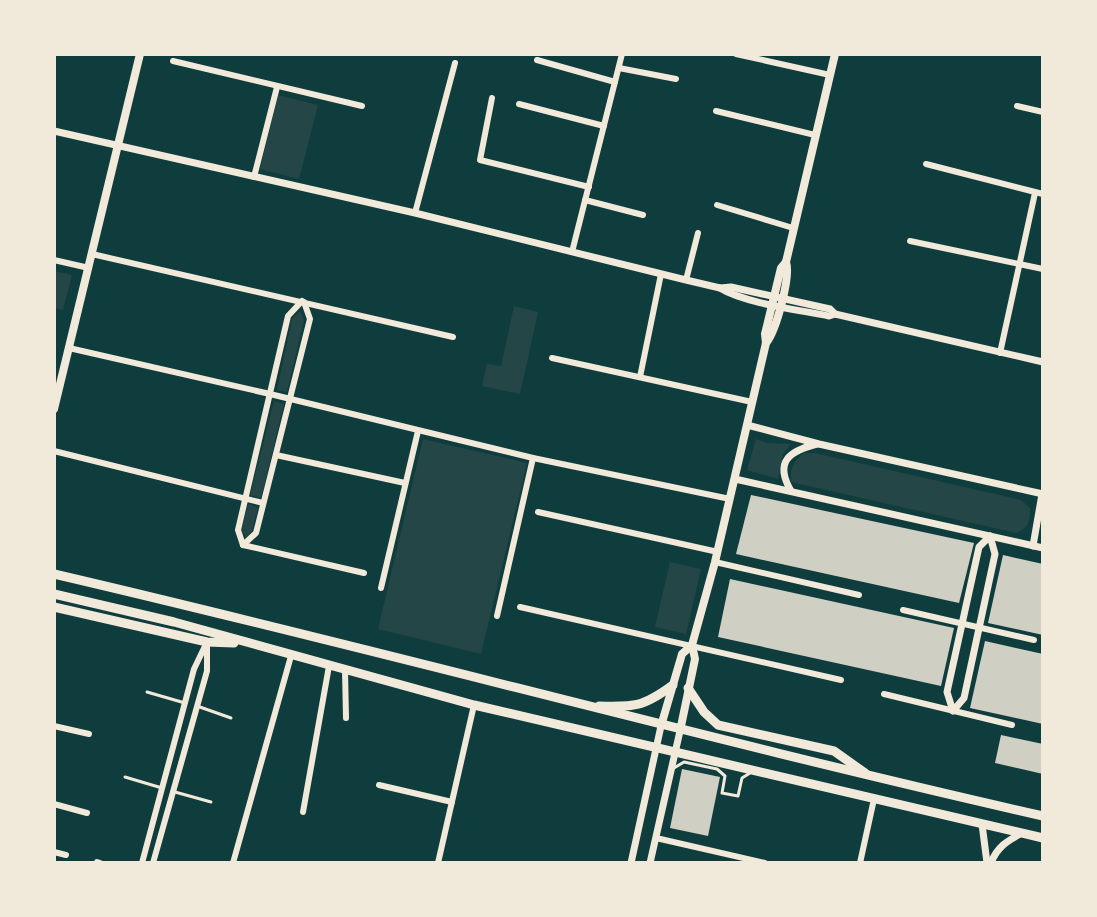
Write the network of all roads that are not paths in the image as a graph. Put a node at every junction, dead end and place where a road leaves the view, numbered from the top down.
1 (140, 54) edge
2 (622, 54) edge
3 (736, 54) edge
4 (835, 54) edge
5 (537, 60) dead end
6 (173, 61) dead end
7 (455, 63) dead end
8 (619, 68) junction
9 (830, 75) junction
10 (676, 79) dead end
11 (615, 82) junction
12 (277, 87) junction
13 (492, 98) dead end
14 (519, 104) dead end
15 (362, 106) dead end
16 (1017, 106) dead end
17 (716, 111) dead end
18 (1043, 112) edge
19 (604, 126) junction
20 (54, 131) edge
21 (815, 135) junction
22 (117, 146) junction
23 (926, 164) dead end
24 (254, 177) junction
25 (589, 187) junction
26 (1039, 194) edge
27 (585, 200) junction
28 (717, 205) dead end
29 (415, 213) junction
30 (643, 215) dead end
31 (793, 228) junction
32 (698, 233) dead end
33 (910, 241) dead end
34 (572, 252) junction
35 (92, 254) junction
36 (54, 260) edge
37 (1019, 264) junction
38 (89, 268) junction
39 (1043, 269) edge
40 (661, 274) junction
41 (686, 280) junction
42 (777, 301) junction
43 (303, 302) junction
44 (453, 337) dead end
45 (69, 348) junction
46 (1000, 353) junction
47 (552, 358) dead end
48 (1043, 362) edge
49 (640, 377) junction
50 (270, 394) junction
51 (291, 399) junction
52 (752, 402) junction
53 (54, 409) edge
54 (747, 425) junction
55 (418, 431) junction
56 (819, 444) junction
57 (54, 451) edge
58 (276, 455) junction
59 (533, 458) junction
60 (735, 479) junction
61 (405, 483) junction
62 (791, 491) junction
63 (1043, 494) edge
64 (245, 499) junction
65 (730, 499) junction
66 (263, 503) junction
67 (538, 512) dead end
68 (990, 536) junction
69 (243, 545) junction
70 (1033, 546) junction
71 (1043, 548) edge
72 (718, 552) junction
73 (715, 562) junction
74 (364, 573) dead end
75 (54, 574) edge
76 (381, 588) dead end
77 (54, 594) edge
78 (859, 595) dead end
79 (54, 607) edge
80 (520, 607) dead end
81 (903, 610) dead end
82 (497, 616) dead end
83 (962, 623) junction
84 (979, 627) junction
85 (1034, 640) dead end
86 (207, 642) junction
87 (248, 644) junction
88 (692, 645) junction
89 (291, 656) junction
90 (329, 666) junction
91 (345, 670) junction
92 (951, 672) junction
93 (969, 675) junction
94 (841, 680) dead end
95 (673, 685) junction
96 (688, 688) junction
97 (147, 692) dead end
98 (884, 694) dead end
99 (185, 703) junction
100 (474, 705) junction
101 (197, 706) junction
102 (582, 706) junction
103 (953, 711) junction
104 (231, 718) dead end
105 (346, 718) dead end
106 (1012, 725) dead end
107 (54, 726) edge
108 (661, 726) junction
109 (680, 731) junction
110 (89, 734) dead end
111 (656, 747) junction
112 (675, 752) junction
113 (758, 772) junction
114 (670, 775) junction
115 (125, 777) dead end
116 (871, 777) junction
117 (379, 785) dead end
118 (162, 788) junction
119 (172, 791) junction
120 (874, 799) junction
121 (211, 802) dead end
122 (452, 802) junction
123 (54, 804) edge
124 (303, 812) dead end
125 (87, 813) dead end
126 (1043, 816) edge
127 (982, 824) junction
128 (1022, 833) junction
129 (656, 838) junction
130 (1043, 838) edge
131 (54, 852) edge
132 (66, 855) dead end
133 (142, 863) edge
134 (153, 863) edge
135 (233, 863) edge
136 (438, 863) edge
137 (631, 863) edge
138 (650, 863) edge
139 (765, 863) edge
140 (860, 863) edge
141 (989, 863) edge

1 - 22 main road
2 - 8 street
3 - 9 street
4 - 9 main road
5 - 11 street
6 - 12 street
7 - 29 street
8 - 10 street
8 - 11 street
9 - 21 main road
11 - 19 street
12 - 15 street
12 - 24 street
13 - 25 street
14 - 19 street
16 - 18 street
17 - 21 street
19 - 25 street
20 - 22 street
21 - 31 main road
22 - 24 street
22 - 35 main road
23 - 26 street
24 - 29 street
25 - 27 street
26 - 37 street
27 - 30 street
27 - 34 street
28 - 31 street
29 - 34 street
31 - 42 main road
32 - 41 street
33 - 37 street
34 - 40 street
35 - 38 main road
35 - 43 street
36 - 38 street
37 - 39 street
37 - 46 street
38 - 45 main road
40 - 41 street
40 - 49 street
41 - 42 street
42 - 46 street
42 - 52 main road
43 - 44 street
43 - 50 street
43 - 51 street
45 - 50 street
45 - 53 main road
46 - 48 street
47 - 49 street
49 - 52 street
50 - 51 street
50 - 64 street
51 - 55 street
51 - 58 street
52 - 54 main road
54 - 56 street
54 - 60 main road
55 - 59 street
55 - 61 street
56 - 62 street
56 - 63 street
57 - 64 street
58 - 61 street
58 - 66 street
59 - 65 street
59 - 82 street
60 - 62 street
60 - 65 main road
61 - 76 street
62 - 68 street
63 - 70 street
64 - 66 street
64 - 69 street
65 - 72 main road
66 - 69 street
67 - 72 street
68 - 70 street
68 - 83 street
68 - 84 street
69 - 74 street
70 - 71 street
72 - 73 main road
73 - 78 street
73 - 88 main road
75 - 102 main road
77 - 87 main road
79 - 86 main road
80 - 88 street
81 - 83 street
83 - 84 street
83 - 92 street
84 - 85 street
84 - 93 street
86 - 87 main road
86 - 99 street
86 - 101 street
87 - 89 main road
88 - 94 street
88 - 95 main road
88 - 96 main road
89 - 90 main road
89 - 135 street
90 - 91 main road
90 - 124 street
91 - 100 main road
91 - 105 street
92 - 93 street
92 - 103 street
93 - 103 street
95 - 102 main road
95 - 108 main road
96 - 109 main road
96 - 116 main road
97 - 99 lane
98 - 103 street
99 - 101 street
99 - 118 street
100 - 111 main road
100 - 122 street
101 - 104 lane
101 - 119 street
102 - 108 main road
103 - 106 street
107 - 110 street
108 - 109 main road
108 - 111 street
109 - 112 street
109 - 116 main road
111 - 112 main road
111 - 137 street
112 - 113 main road
112 - 114 street
113 - 114 lane
113 - 120 main road
114 - 129 street
115 - 118 lane
116 - 126 main road
117 - 122 street
118 - 119 street
118 - 133 street
119 - 121 lane
119 - 134 street
120 - 127 main road
120 - 140 street
122 - 136 street
123 - 125 street
127 - 128 main road
127 - 141 street
128 - 130 main road
128 - 141 street
129 - 138 street
129 - 139 street
131 - 132 street

